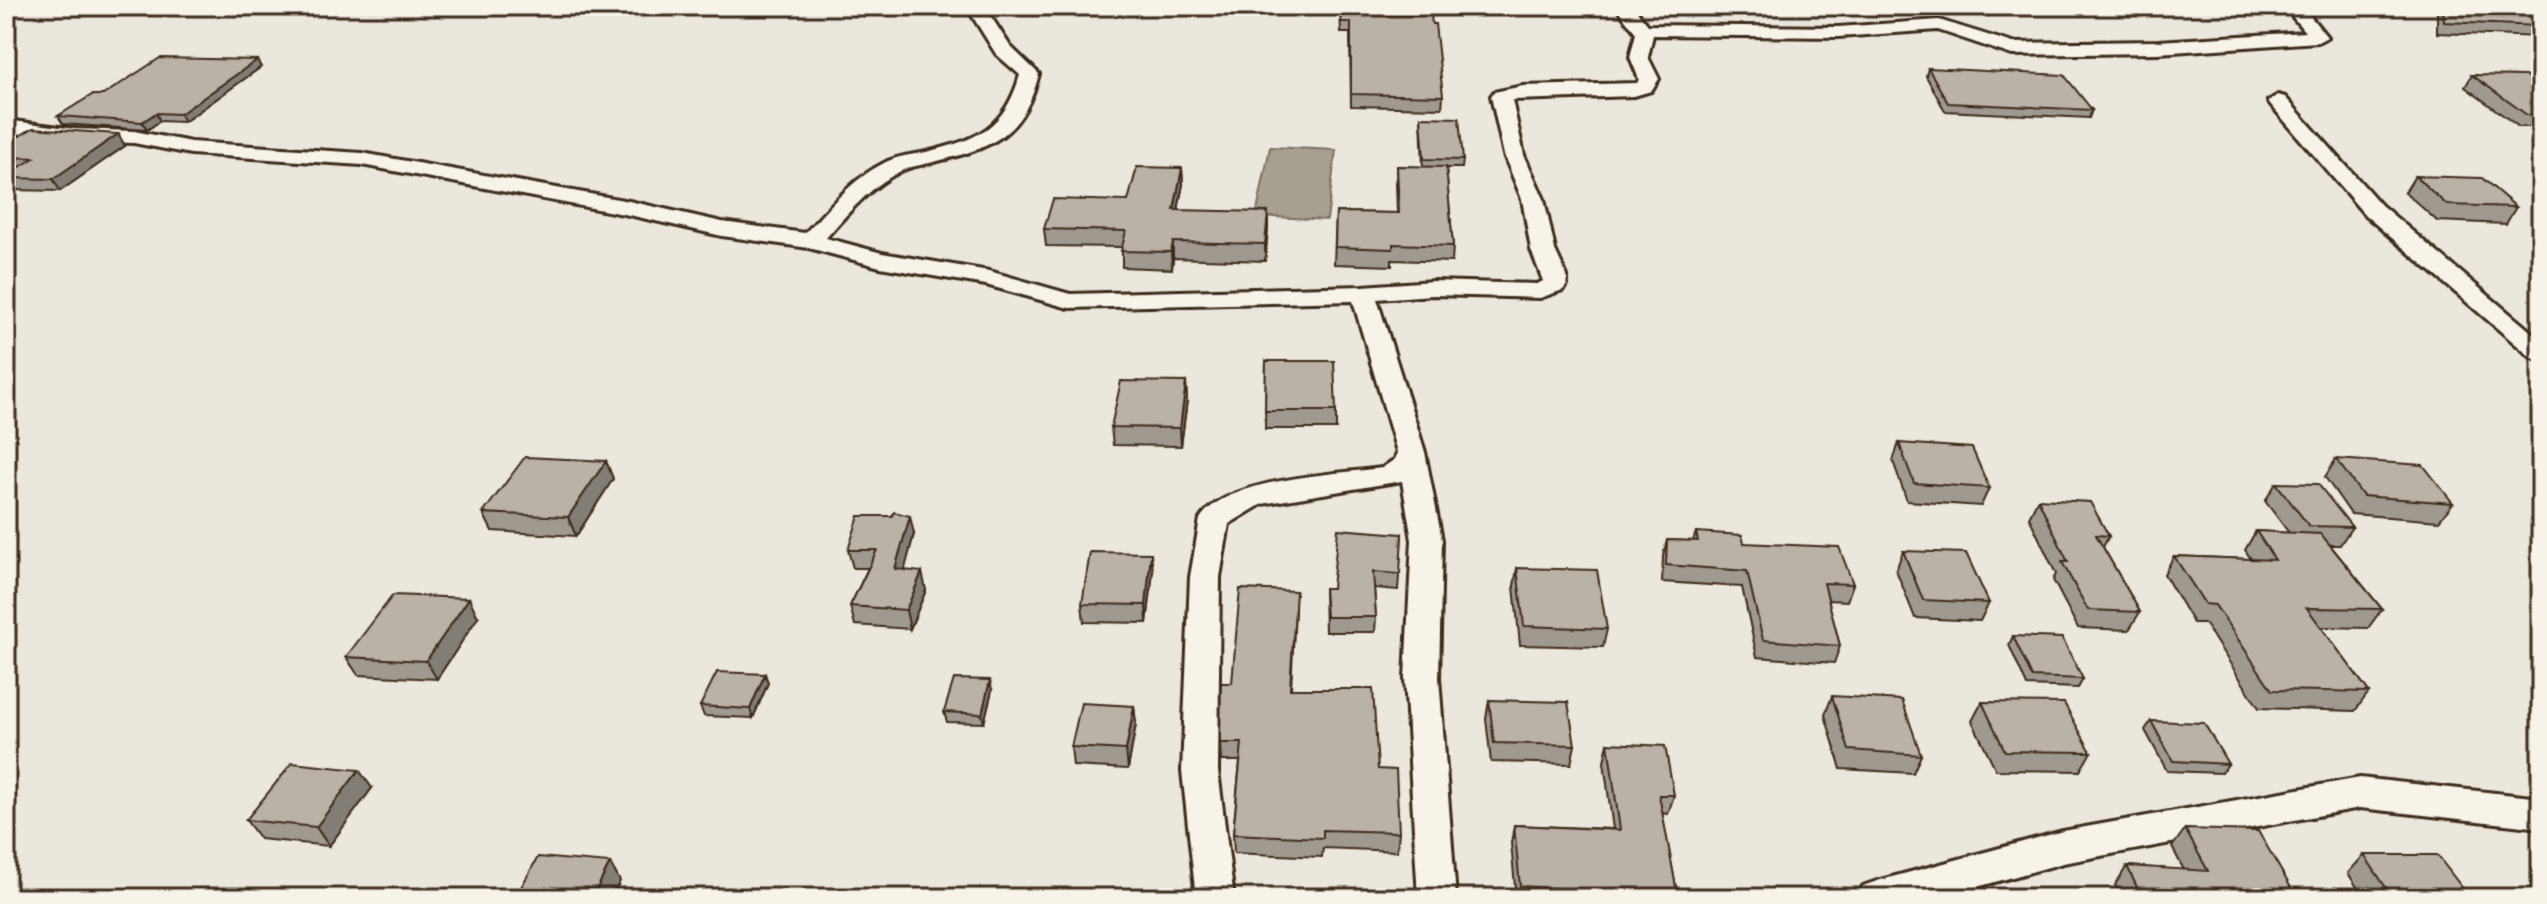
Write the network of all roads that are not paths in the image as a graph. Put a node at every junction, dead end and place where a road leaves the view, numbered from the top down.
1 (975, 6) edge
2 (1624, 6) edge
3 (2293, 6) edge
4 (1644, 30) junction
5 (2278, 101) dead end
6 (6, 126) edge
7 (811, 241) junction
8 (1363, 293) junction
9 (2541, 353) edge
10 (1411, 452) junction
11 (2541, 813) edge
12 (1215, 898) edge
13 (1437, 898) edge
14 (1877, 898) edge

1 - 7 street
2 - 4 street
3 - 4 street
4 - 8 street
5 - 9 street
6 - 7 street
7 - 8 street
8 - 10 street
10 - 12 street
10 - 13 street
11 - 14 street

